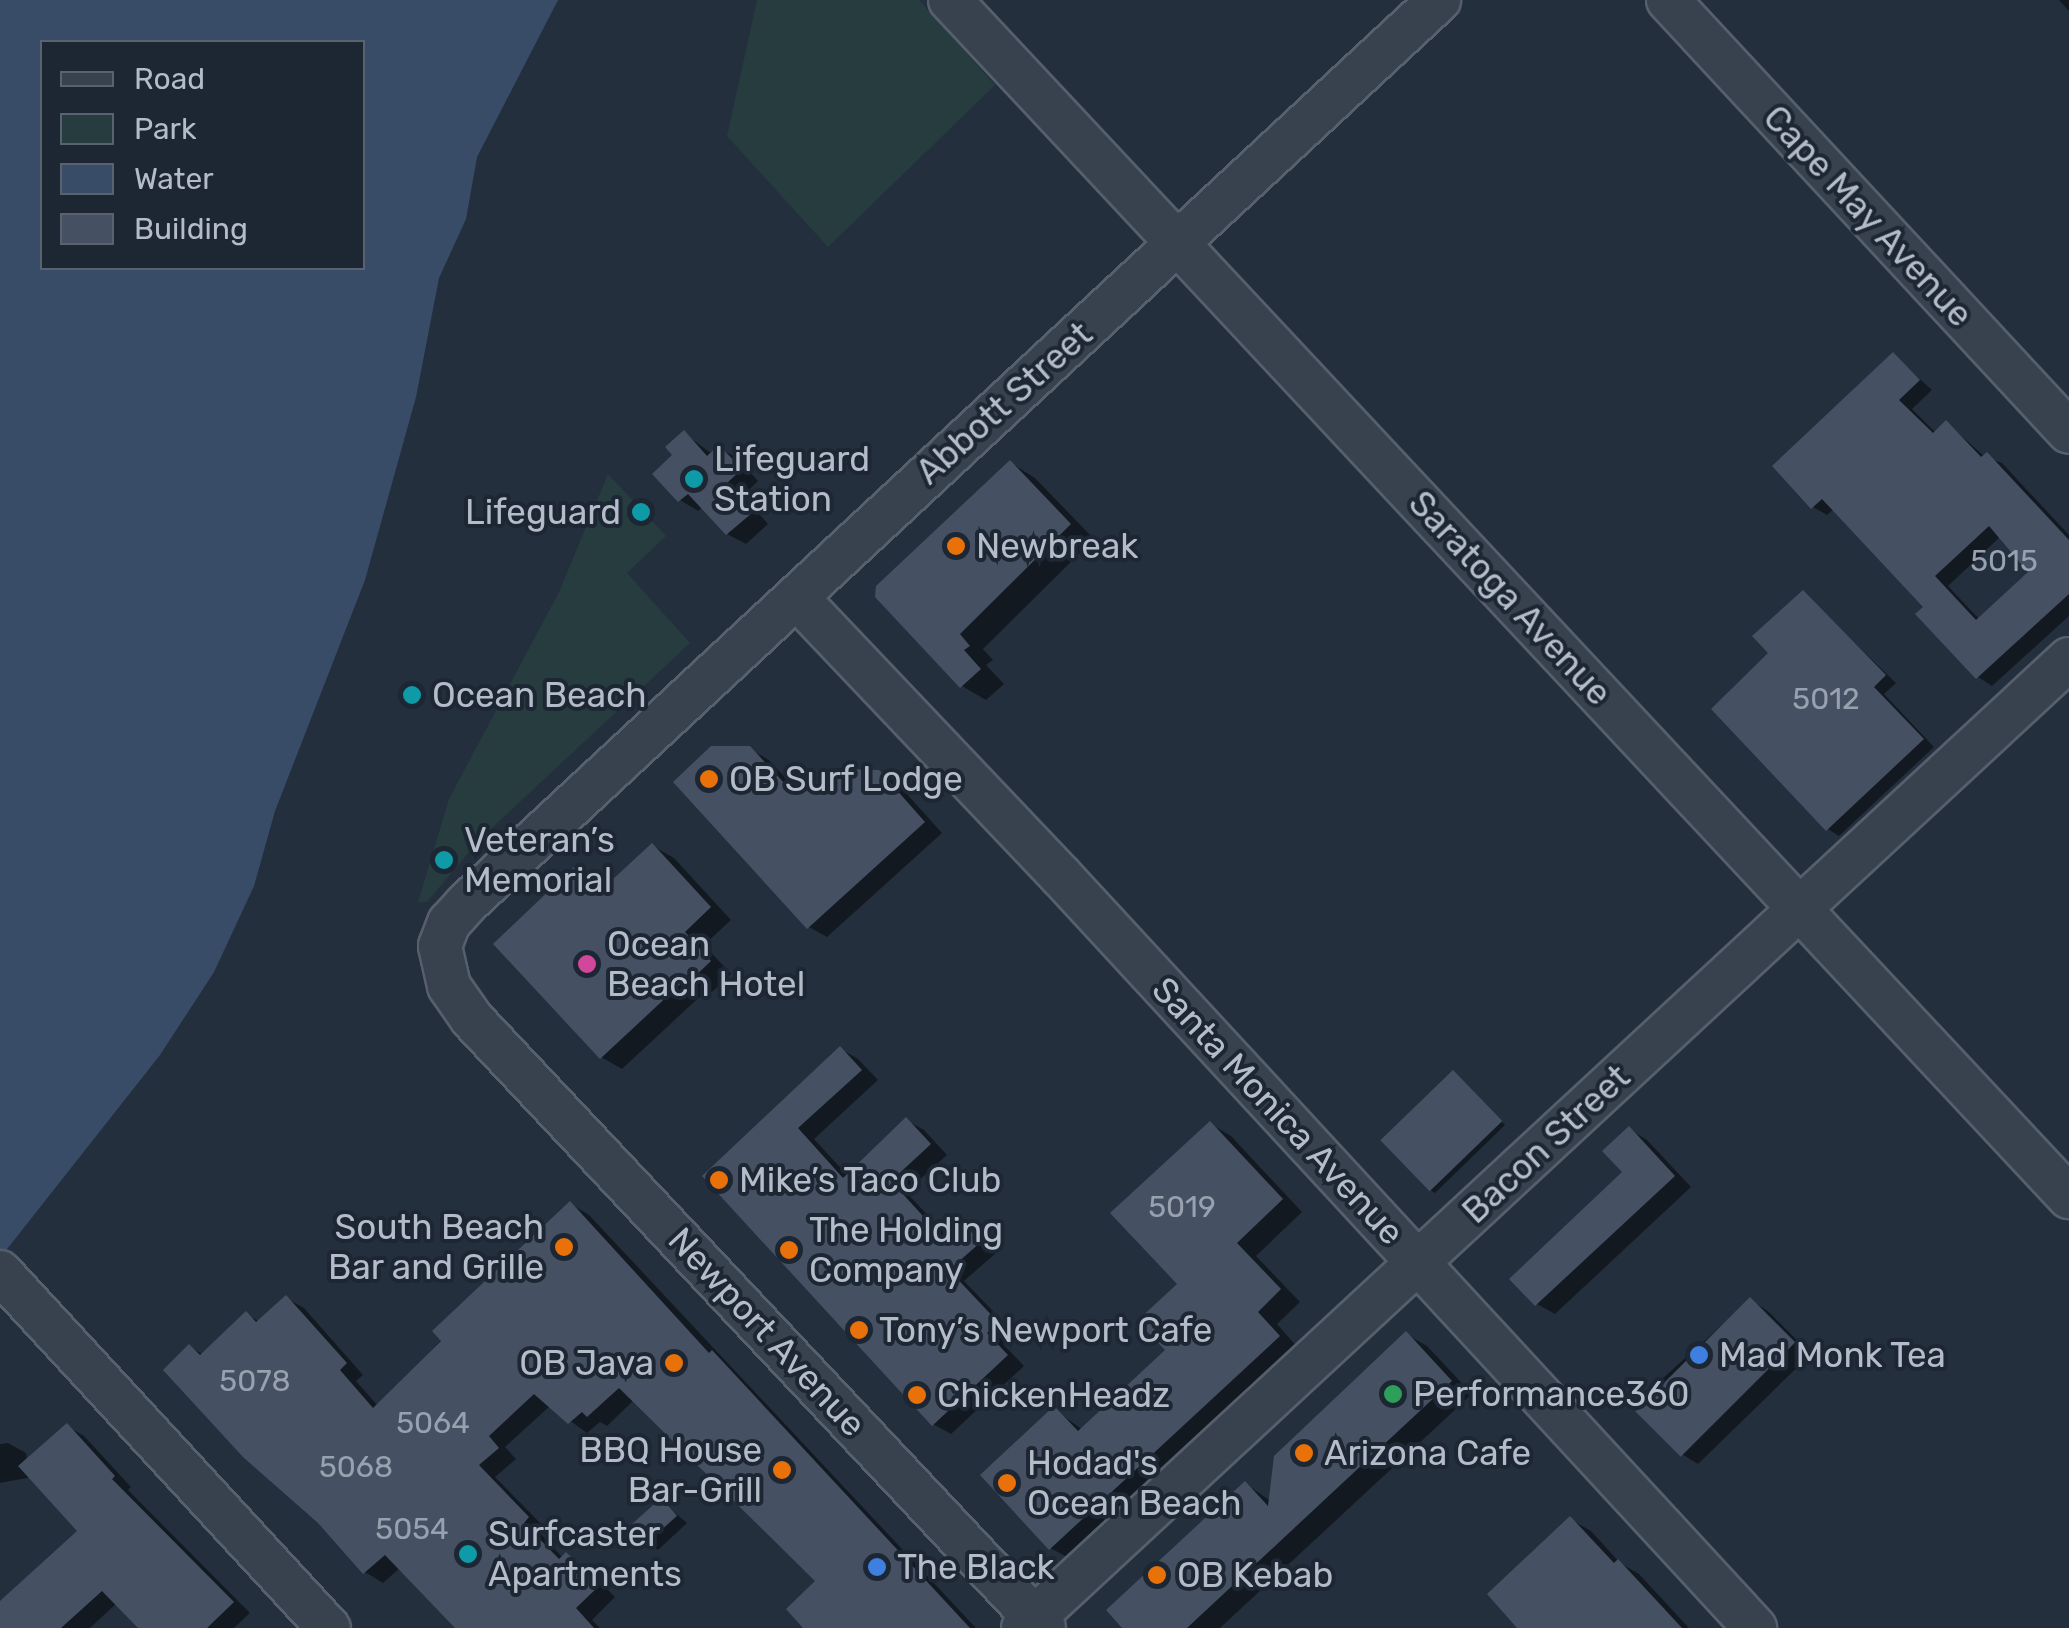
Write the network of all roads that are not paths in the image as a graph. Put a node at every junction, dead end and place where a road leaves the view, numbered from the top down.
1 (950, 0) edge
2 (1439, 0) edge
3 (1668, 0) edge
4 (1179, 244) junction
5 (2069, 432) edge
6 (797, 598) junction
7 (2069, 659) edge
8 (1800, 908) junction
9 (490, 1036) joint
10 (2069, 1197) edge
11 (1418, 1263) junction
12 (0, 1272) edge
13 (1034, 1625) edge
14 (330, 1628) edge
15 (1755, 1628) edge

1 - 4 street, Saratoga Avenue
2 - 4 street, Abbott Street
3 - 5 street, Cape May Avenue
4 - 6 street, Abbott Street
4 - 8 street, Saratoga Avenue
6 - 9 street, Abbott Street
6 - 11 street, Santa Monica Avenue
7 - 8 street, Bacon Street
8 - 10 street, Saratoga Avenue
8 - 11 street, Bacon Street
9 - 13 street, Newport Avenue
11 - 13 street, Bacon Street
11 - 15 street, Santa Monica Avenue
12 - 14 street

